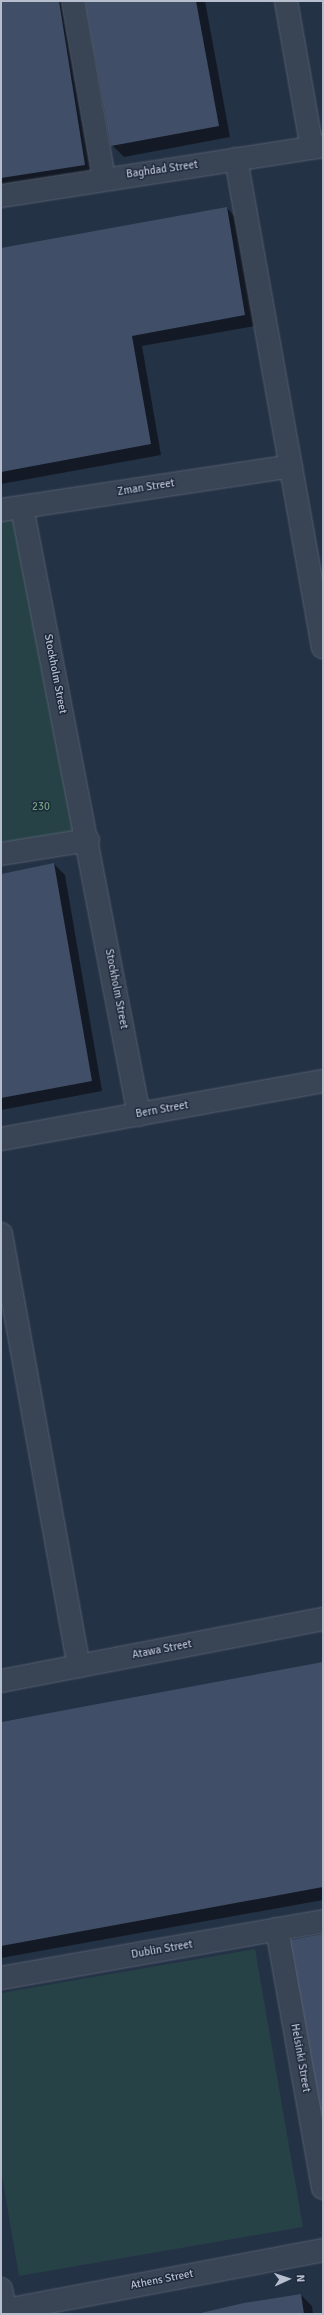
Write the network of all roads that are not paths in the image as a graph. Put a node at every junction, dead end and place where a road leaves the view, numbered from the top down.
1 (73, 1) edge
2 (286, 1) edge
3 (318, 147) edge
4 (236, 159) junction
5 (104, 179) junction
6 (1, 196) edge
7 (291, 466) junction
8 (11, 508) edge
9 (323, 647) edge
10 (88, 840) junction
11 (1, 854) edge
12 (323, 1081) edge
13 (140, 1114) junction
14 (1, 1139) edge
15 (1, 1234) edge
16 (323, 1619) edge
17 (79, 1666) junction
18 (1, 1681) edge
19 (323, 1921) edge
20 (277, 1929) junction
21 (1, 1978) edge
22 (323, 2188) edge
23 (323, 2250) edge
24 (1, 2289) edge
25 (3, 2311) edge

1 - 5 street
2 - 3 street
3 - 4 street, Baghdad Street
4 - 5 street, Baghdad Street
4 - 7 street
5 - 6 street, Baghdad Street
7 - 8 street, Zman Street
7 - 9 street
8 - 10 street, Stockholm Street
10 - 11 street
10 - 13 street, Stockholm Street
12 - 13 street, Bern Street
13 - 14 street, Bern Street
15 - 17 street
16 - 17 street, Atawa Street
17 - 18 street, Atawa Street
19 - 20 street, Dublin Street
20 - 21 street, Dublin Street
20 - 22 street, Helsinki Street
23 - 25 street, Athens Street
24 - 25 street

